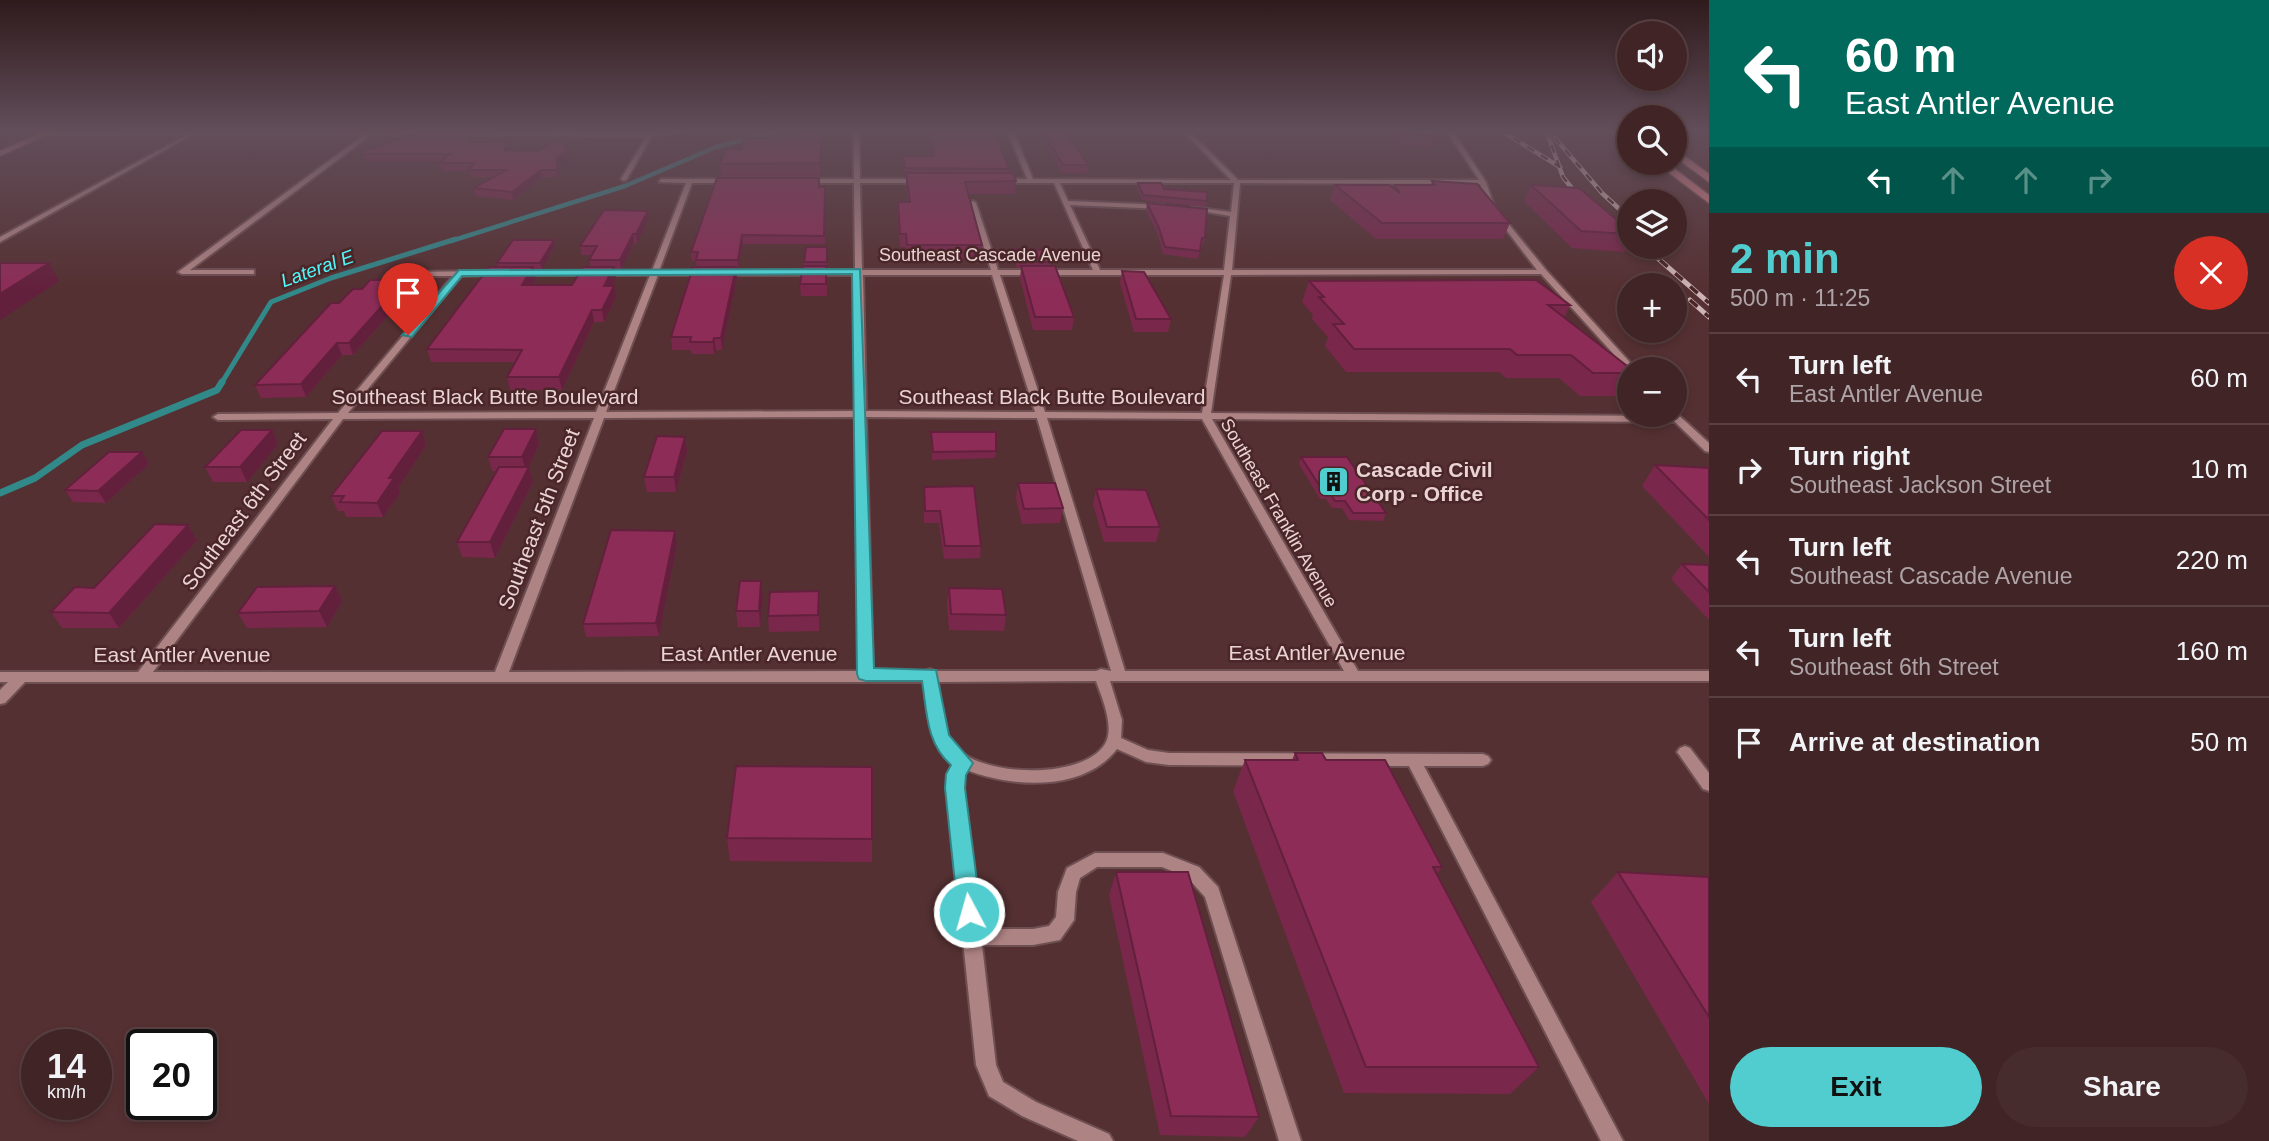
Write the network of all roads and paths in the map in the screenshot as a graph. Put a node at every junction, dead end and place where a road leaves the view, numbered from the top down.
1 (103, 183) edge
2 (302, 183) edge
3 (689, 183) edge
4 (855, 183) edge
5 (1057, 183) edge
6 (1237, 183) edge
7 (1483, 183) edge
8 (1687, 183) edge
9 (1709, 201) edge
10 (973, 203) edge
11 (1066, 203) junction
12 (1169, 207) edge
13 (1181, 208) edge
14 (1234, 214) junction
15 (0, 240) edge
16 (857, 271) junction
17 (994, 271) junction
18 (1097, 271) junction
19 (251, 272) dead end
20 (656, 272) junction
21 (1228, 272) junction
22 (1544, 272) junction
23 (459, 273) junction
24 (395, 274) dead end
25 (1621, 357) edge
26 (860, 414) junction
27 (1041, 415) junction
28 (598, 416) junction
29 (218, 417) dead end
30 (340, 417) junction
31 (1206, 417) junction
32 (1617, 417) edge
33 (1686, 427) edge
34 (1709, 449) edge
35 (866, 674) junction
36 (930, 674) junction
37 (1101, 674) junction
38 (1119, 674) junction
39 (1353, 674) junction
40 (142, 676) junction
41 (500, 676) junction
42 (1709, 676) edge
43 (0, 677) edge
44 (22, 677) junction
45 (0, 699) edge
46 (1113, 741) junction
47 (1685, 752) dead end
48 (1413, 759) junction
49 (1483, 760) dead end
50 (963, 763) junction
51 (1709, 785) edge
52 (972, 937) junction
53 (1102, 1141) edge
54 (1290, 1141) edge
55 (1612, 1141) edge

1 - 15 street
2 - 19 street
3 - 20 street, Southeast 5th Street
4 - 16 street
5 - 11 street
6 - 14 street, Southeast Franklin Avenue
7 - 22 street
8 - 9 highway
10 - 17 street
11 - 12 street
11 - 18 street
13 - 14 street
14 - 21 street, Southeast Franklin Avenue
16 - 17 street, Southeast Cascade Avenue
16 - 20 street, Southeast Cascade Avenue
16 - 26 street
17 - 18 street, Southeast Cascade Avenue
17 - 27 street
18 - 21 street, Southeast Cascade Avenue
20 - 23 street, Southeast Cascade Avenue
20 - 28 street, Southeast 5th Street
21 - 22 street, Southeast Cascade Avenue
21 - 31 street, Southeast Franklin Avenue
22 - 25 street
23 - 24 street, Southeast Cascade Avenue
23 - 30 street, Southeast 6th Street
26 - 27 street, Southeast Black Butte Boulevard
26 - 28 street, Southeast Black Butte Boulevard
26 - 35 street
27 - 31 street, Southeast Black Butte Boulevard
27 - 38 street
28 - 30 street, Southeast Black Butte Boulevard
28 - 41 street, Southeast 5th Street
29 - 30 street, Southeast Black Butte Boulevard
30 - 40 street, Southeast 6th Street
31 - 32 street, Southeast Black Butte Boulevard
31 - 39 street, Southeast Franklin Avenue
33 - 34 street
35 - 36 street, East Antler Avenue
35 - 41 street, East Antler Avenue
36 - 37 street, East Antler Avenue
36 - 50 lane
37 - 38 street, East Antler Avenue
37 - 46 lane
38 - 39 street, East Antler Avenue
39 - 42 street, East Antler Avenue
40 - 41 street, East Antler Avenue
40 - 44 street, East Antler Avenue
43 - 44 street, East Antler Avenue
44 - 45 street
46 - 48 street
46 - 50 lane
47 - 51 street
48 - 49 street
48 - 55 street
50 - 52 street
52 - 53 street
52 - 54 street

